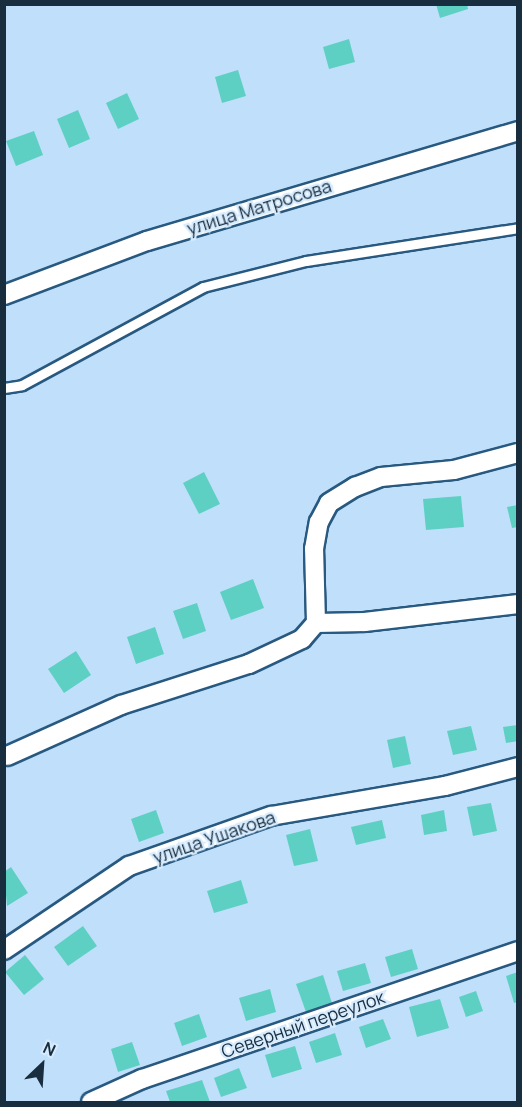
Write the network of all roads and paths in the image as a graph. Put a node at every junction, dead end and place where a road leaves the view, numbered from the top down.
1 (518, 131) edge
2 (518, 228) edge
3 (4, 295) edge
4 (4, 388) edge
5 (518, 453) edge
6 (518, 604) edge
7 (316, 623) junction
8 (6, 756) edge
9 (518, 767) edge
10 (4, 950) edge
11 (518, 951) edge
12 (91, 1102) edge

1 - 3 street, улица Матросова
2 - 4 lane
5 - 7 street
6 - 7 street
7 - 8 street
9 - 10 street, улица Ушакова
11 - 12 street, Северный переулок

